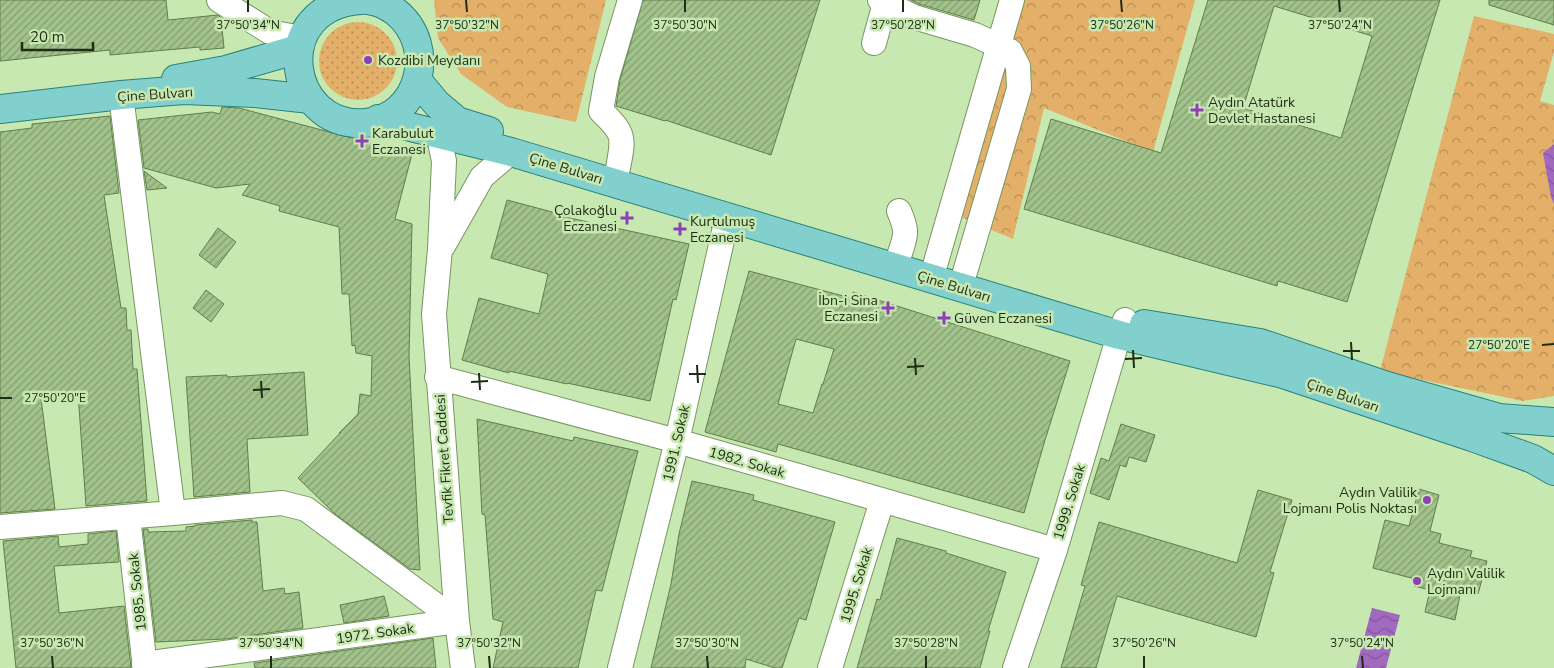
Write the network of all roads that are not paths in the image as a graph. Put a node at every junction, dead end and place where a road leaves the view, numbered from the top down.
1 (219, 0) edge
2 (630, 0) edge
3 (1012, 0) edge
4 (882, 1) edge
5 (380, 2) edge
6 (300, 44) junction
7 (874, 44) dead end
8 (999, 46) junction
9 (417, 80) junction
10 (121, 95) junction
11 (0, 99) edge
12 (310, 99) junction
13 (0, 109) edge
14 (378, 119) junction
15 (438, 134) junction
16 (511, 152) junction
17 (618, 168) junction
18 (899, 210) dead end
19 (727, 218) junction
20 (440, 249) junction
21 (900, 253) junction
22 (934, 272) junction
23 (966, 272) junction
24 (1122, 328) junction
25 (437, 377) junction
26 (1554, 422) edge
27 (677, 441) junction
28 (1554, 471) edge
29 (882, 501) junction
30 (173, 513) junction
31 (128, 517) junction
32 (0, 528) edge
33 (1054, 550) junction
34 (457, 621) junction
35 (145, 666) edge
36 (463, 668) edge
37 (620, 668) edge
38 (830, 668) edge
39 (1015, 668) edge

1 - 6 street
2 - 17 street
3 - 8 street
4 - 7 street
4 - 8 street
5 - 6 main road
5 - 9 main road
6 - 11 main road, Çine Bulvarı
6 - 12 main road
8 - 22 street
8 - 23 street
9 - 14 main road
9 - 17 main road, Çine Bulvarı
10 - 12 main road, Çine Bulvarı
10 - 13 main road, Çine Bulvarı
10 - 30 street
12 - 14 main road
14 - 15 main road, Çine Bulvarı
15 - 16 main road, Çine Bulvarı
15 - 20 street, Tevfik Fikret Caddesi
16 - 19 main road, Çine Bulvarı
16 - 20 street, Tevfik Fikret Caddesi
17 - 21 main road, Çine Bulvarı
18 - 21 street
19 - 22 main road, Çine Bulvarı
19 - 27 street, 1991. Sokak
20 - 25 street, Tevfik Fikret Caddesi
21 - 22 main road, Çine Bulvarı
22 - 23 main road, Çine Bulvarı
22 - 24 main road, Çine Bulvarı
23 - 24 main road, Çine Bulvarı
24 - 26 main road, Çine Bulvarı
24 - 28 main road, Çine Bulvarı
24 - 33 street, 1999. Sokak
25 - 27 street, 1982. Sokak
25 - 34 street, Tevfik Fikret Caddesi
27 - 29 street, 1982. Sokak
27 - 37 street, 1991. Sokak
29 - 33 street, 1982. Sokak
29 - 38 street, 1995. Sokak
30 - 31 street
30 - 34 street
31 - 32 street
31 - 35 street, 1985. Sokak
33 - 39 street, 1999. Sokak
34 - 35 street, 1972. Sokak
34 - 36 street, Tevfik Fikret Caddesi

